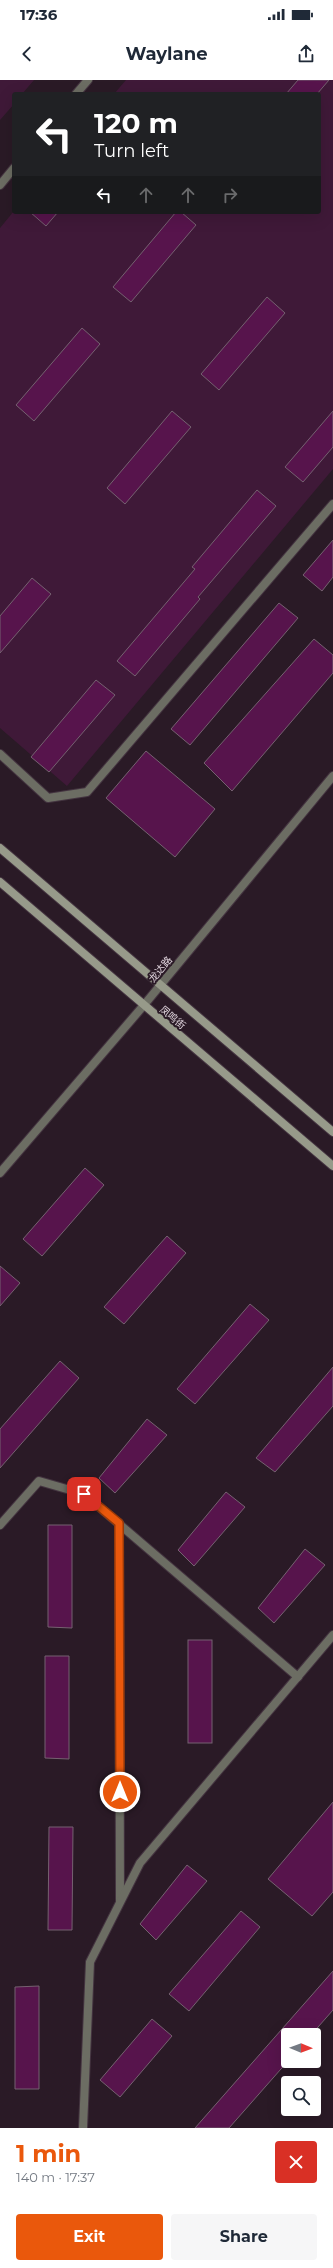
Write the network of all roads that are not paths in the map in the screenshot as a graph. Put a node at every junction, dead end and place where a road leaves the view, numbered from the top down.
1 (88, 80) edge
2 (78, 92) edge
3 (12, 170) edge
4 (0, 185) edge
5 (333, 504) edge
6 (0, 754) edge
7 (333, 776) edge
8 (0, 848) edge
9 (0, 882) edge
10 (160, 985) junction
11 (144, 1005) junction
12 (333, 1132) edge
13 (333, 1166) edge
14 (0, 1173) edge
15 (119, 1523) junction
16 (0, 1525) edge
17 (333, 1635) edge
18 (298, 1676) junction
19 (120, 1902) junction
20 (83, 2128) edge

1 - 2 street
3 - 4 street
5 - 6 street
7 - 10 street, 龙达路
8 - 10 main road, 凤鸣街
9 - 11 main road, 凤鸣街
10 - 11 street, 龙达路
10 - 12 main road, 凤鸣街
11 - 13 main road, 凤鸣街
11 - 14 street, 龙达路
15 - 16 street
15 - 18 street
15 - 19 street
17 - 18 street
18 - 19 street
19 - 20 street

